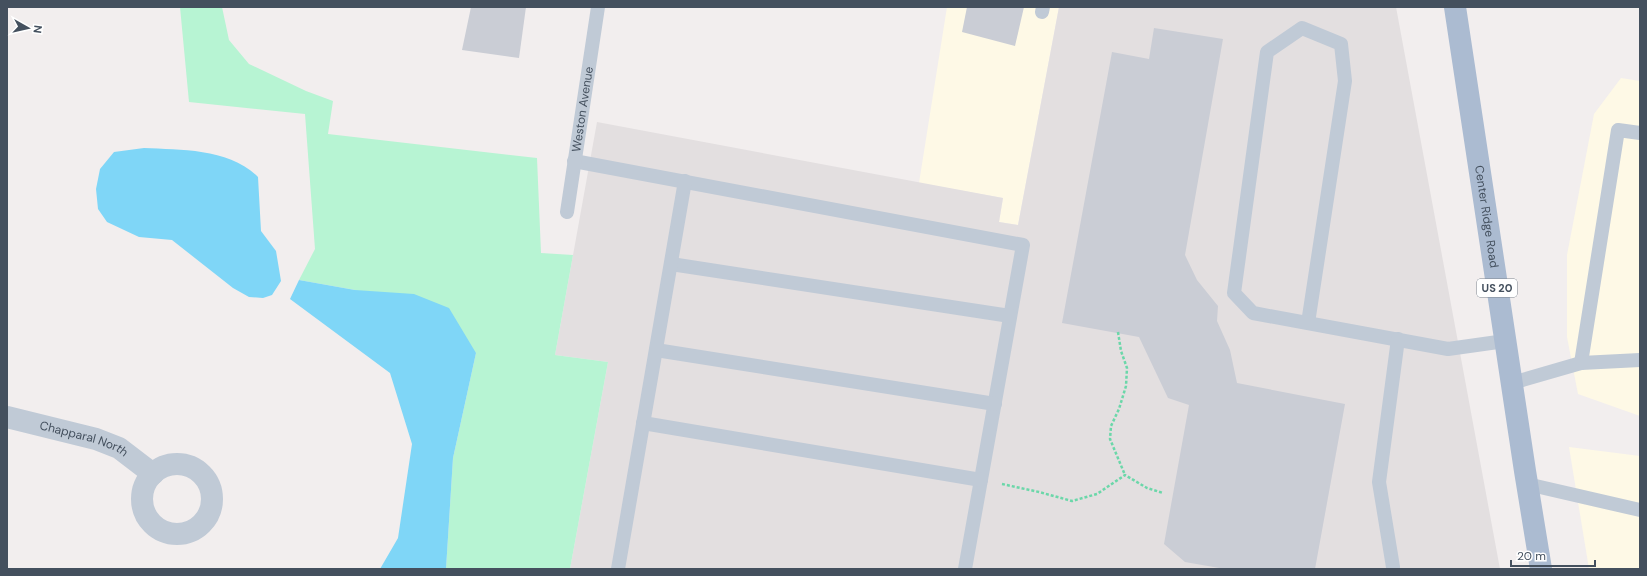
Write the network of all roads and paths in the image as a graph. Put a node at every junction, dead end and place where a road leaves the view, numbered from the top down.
1 (598, 7) edge
2 (1455, 7) edge
3 (1640, 133) edge
4 (574, 160) junction
5 (685, 181) junction
6 (567, 212) dead end
7 (671, 264) junction
8 (1010, 316) junction
9 (1308, 323) junction
10 (1118, 332) dead end
11 (1398, 339) junction
12 (1505, 341) junction
13 (656, 350) junction
14 (1640, 360) edge
15 (1581, 363) junction
16 (1512, 383) junction
17 (995, 404) junction
18 (7, 417) edge
19 (643, 423) junction
20 (153, 474) dead end
21 (1125, 475) junction
22 (981, 480) junction
23 (999, 484) dead end
24 (1527, 484) junction
25 (1163, 493) dead end
26 (1640, 510) edge
27 (1393, 567) dead end
28 (618, 569) edge
29 (965, 569) edge
30 (1542, 569) edge

1 - 4 lane, Weston Avenue
2 - 12 main road, Center Ridge Road / US 20
3 - 15 lane
4 - 5 lane
4 - 6 lane, Weston Avenue
5 - 7 lane
5 - 8 lane
7 - 8 lane
7 - 13 lane
8 - 17 lane
9 - 9 lane
9 - 11 lane
10 - 21 path
11 - 12 lane
11 - 27 lane
12 - 16 main road, Center Ridge Road / US 20
13 - 17 lane
13 - 19 lane
14 - 15 lane
15 - 16 lane
16 - 24 main road, Center Ridge Road / US 20
17 - 22 lane
18 - 20 street, Chapparal North
19 - 22 lane
19 - 28 lane
21 - 23 path
21 - 25 path
22 - 29 lane
24 - 26 lane
24 - 30 main road, Center Ridge Road / US 20

